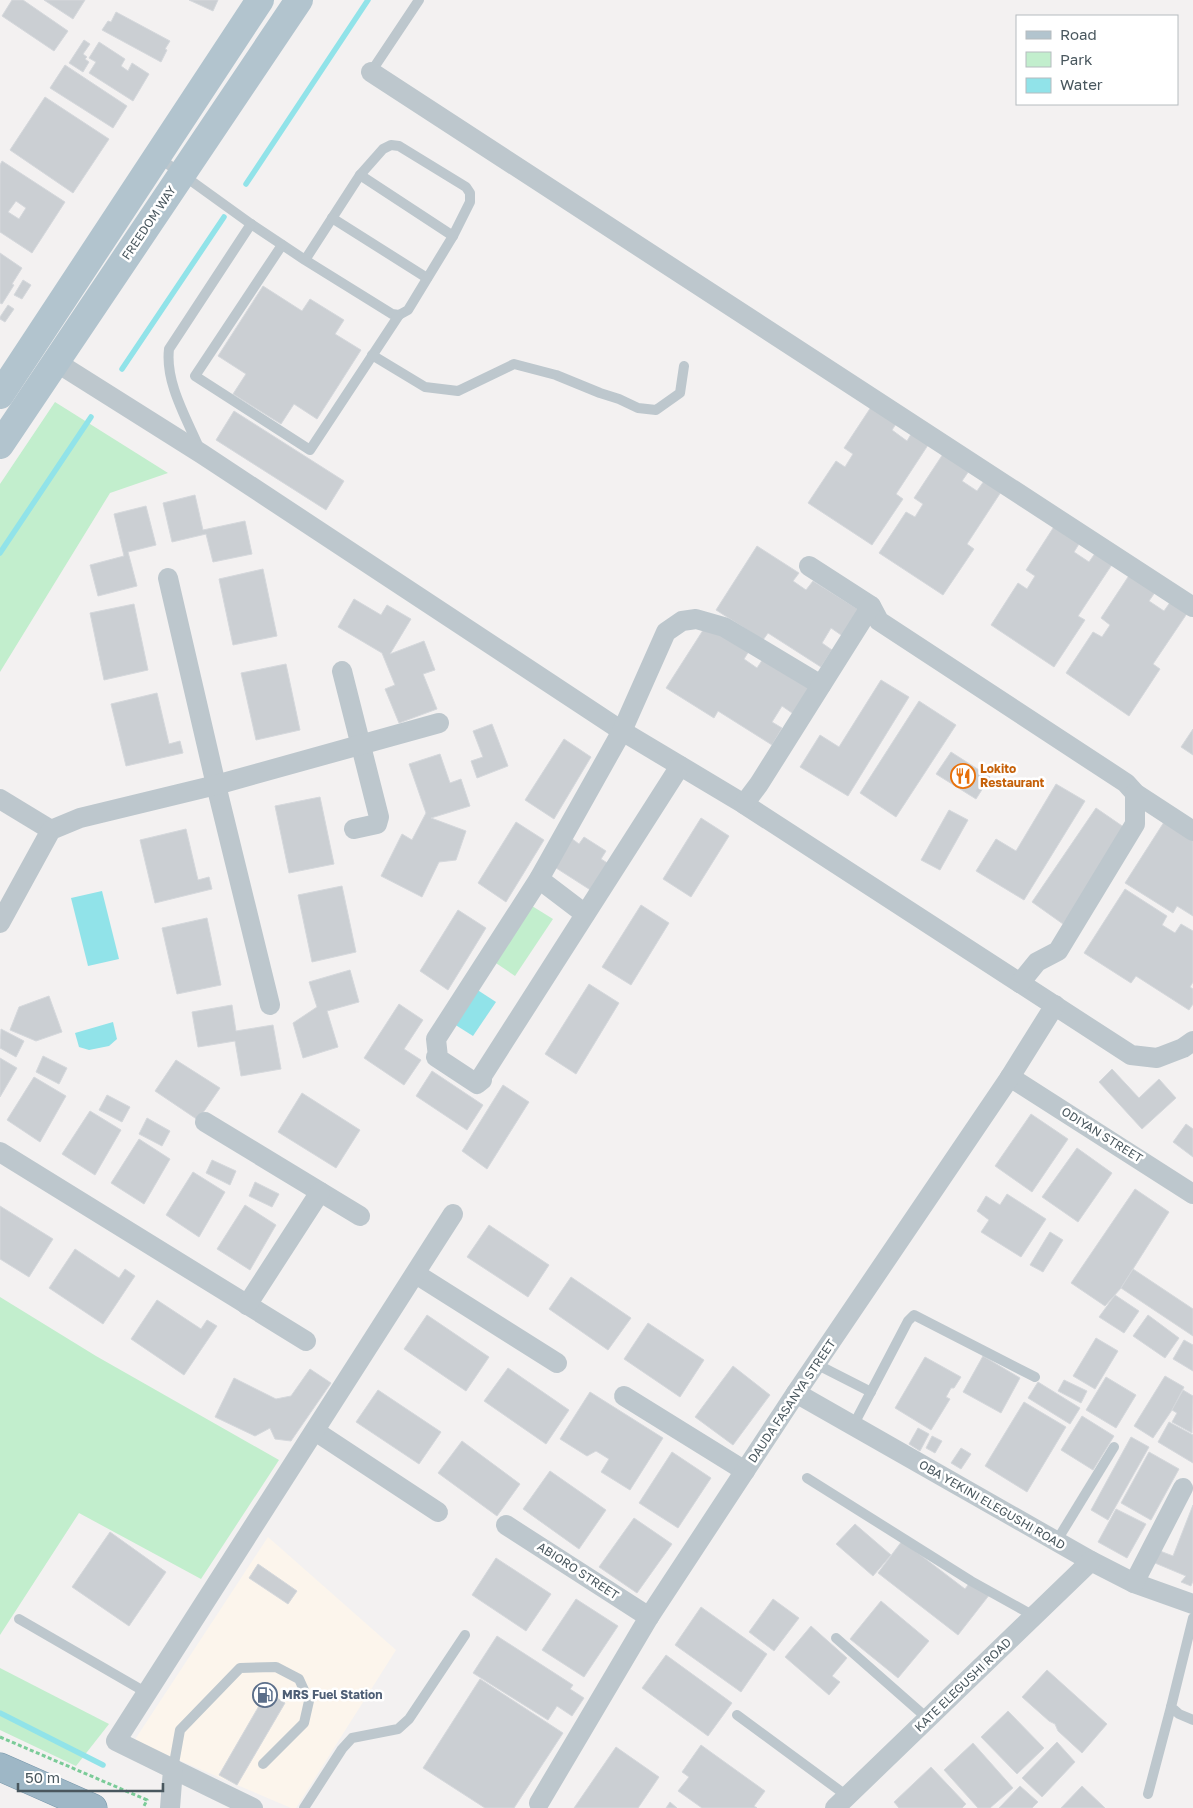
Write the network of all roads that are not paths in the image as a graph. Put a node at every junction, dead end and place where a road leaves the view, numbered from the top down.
1 (260, 0) edge
2 (298, 0) edge
3 (419, 0) edge
4 (371, 72) joint
5 (157, 156) junction
6 (182, 174) junction
7 (360, 175) junction
8 (332, 218) junction
9 (250, 224) junction
10 (453, 236) junction
11 (282, 245) junction
12 (305, 260) junction
13 (427, 278) junction
14 (399, 315) junction
15 (372, 355) junction
16 (56, 362) junction
17 (684, 366) dead end
18 (0, 395) edge
19 (0, 445) edge
20 (202, 454) junction
21 (809, 566) dead end
22 (168, 578) dead end
23 (871, 606) junction
24 (1193, 607) edge
25 (342, 671) dead end
26 (821, 685) junction
27 (439, 723) dead end
28 (622, 731) junction
29 (361, 744) junction
30 (680, 766) junction
31 (216, 785) junction
32 (1135, 793) junction
33 (0, 799) edge
34 (744, 804) junction
35 (354, 829) dead end
36 (51, 830) junction
37 (1193, 831) edge
38 (539, 879) junction
39 (585, 914) junction
40 (0, 923) edge
41 (1020, 984) junction
42 (270, 1005) dead end
43 (1055, 1005) junction
44 (1193, 1040) edge
45 (1010, 1077) junction
46 (205, 1122) dead end
47 (0, 1152) edge
48 (320, 1192) junction
49 (1193, 1194) edge
50 (453, 1214) dead end
51 (360, 1216) dead end
52 (416, 1274) junction
53 (247, 1305) junction
54 (306, 1341) dead end
55 (557, 1363) dead end
56 (816, 1364) junction
57 (1035, 1377) dead end
58 (871, 1392) junction
59 (796, 1393) junction
60 (624, 1396) dead end
61 (853, 1426) junction
62 (314, 1431) junction
63 (1114, 1447) dead end
64 (745, 1471) junction
65 (807, 1478) dead end
66 (1183, 1488) dead end
67 (438, 1512) dead end
68 (506, 1525) dead end
69 (1056, 1542) junction
70 (1091, 1561) junction
71 (1134, 1583) junction
72 (1193, 1604) edge
73 (1034, 1616) junction
74 (649, 1617) junction
75 (1193, 1618) edge
76 (19, 1619) dead end
77 (464, 1634) dead end
78 (836, 1638) dead end
79 (147, 1693) junction
80 (1171, 1707) junction
81 (737, 1715) dead end
82 (927, 1718) junction
83 (1193, 1720) edge
84 (263, 1764) dead end
85 (0, 1766) edge
86 (173, 1770) junction
87 (1148, 1794) dead end
88 (841, 1802) edge
89 (539, 1803) dead end
90 (93, 1808) edge
91 (170, 1808) edge
92 (253, 1808) edge
93 (304, 1808) edge

1 - 5 main road
2 - 6 main road, FREEDOM WAY
3 - 4 lane
4 - 24 street
5 - 6 lane
5 - 18 main road
6 - 9 lane
6 - 16 main road, FREEDOM WAY
7 - 8 lane
7 - 10 lane
7 - 10 lane
8 - 12 lane
8 - 13 lane
9 - 11 lane
9 - 20 lane
10 - 13 lane
11 - 12 lane
11 - 15 lane
12 - 14 lane
13 - 14 lane
14 - 15 lane
15 - 17 lane
16 - 19 main road, FREEDOM WAY
16 - 20 street
20 - 28 street
21 - 23 street
22 - 31 street
23 - 26 street
23 - 32 street
25 - 29 street
26 - 28 street
26 - 34 street
27 - 29 street
28 - 30 street
28 - 38 street
29 - 31 street
29 - 35 street
30 - 34 street
30 - 39 street
31 - 36 street
31 - 42 street
32 - 37 street
32 - 41 street
33 - 36 street
34 - 41 street
36 - 40 street
38 - 39 street
38 - 39 street
41 - 43 street
43 - 44 street
43 - 45 street, DAUDA FASANYA STREET
45 - 49 street, ODIYAN STREET
45 - 56 street, DAUDA FASANYA STREET
46 - 48 street
47 - 53 street
48 - 51 street
48 - 53 street
50 - 52 street
52 - 55 street
52 - 62 street
53 - 54 street
56 - 58 lane
56 - 59 street, DAUDA FASANYA STREET
57 - 58 lane
58 - 61 lane
59 - 61 street, OBA YEKINI ELEGUSHI ROAD
59 - 64 street, DAUDA FASANYA STREET
60 - 64 street
61 - 69 street, OBA YEKINI ELEGUSHI ROAD
62 - 67 street
62 - 79 street
63 - 69 lane
64 - 74 street, DAUDA FASANYA STREET
65 - 73 lane
66 - 71 street
68 - 74 street, ABIORO STREET
69 - 70 street, OBA YEKINI ELEGUSHI ROAD
70 - 71 street, OBA YEKINI ELEGUSHI ROAD
70 - 73 street, KATE ELEGUSHI ROAD
71 - 72 street, OBA YEKINI ELEGUSHI ROAD
73 - 82 street, KATE ELEGUSHI ROAD
74 - 89 street, DAUDA FASANYA STREET
75 - 80 lane
76 - 79 lane
77 - 93 lane
78 - 82 lane
79 - 86 street
80 - 83 lane
80 - 87 lane
81 - 88 lane
82 - 88 street, KATE ELEGUSHI ROAD
84 - 86 lane
85 - 90 highway
86 - 91 street
86 - 92 street

